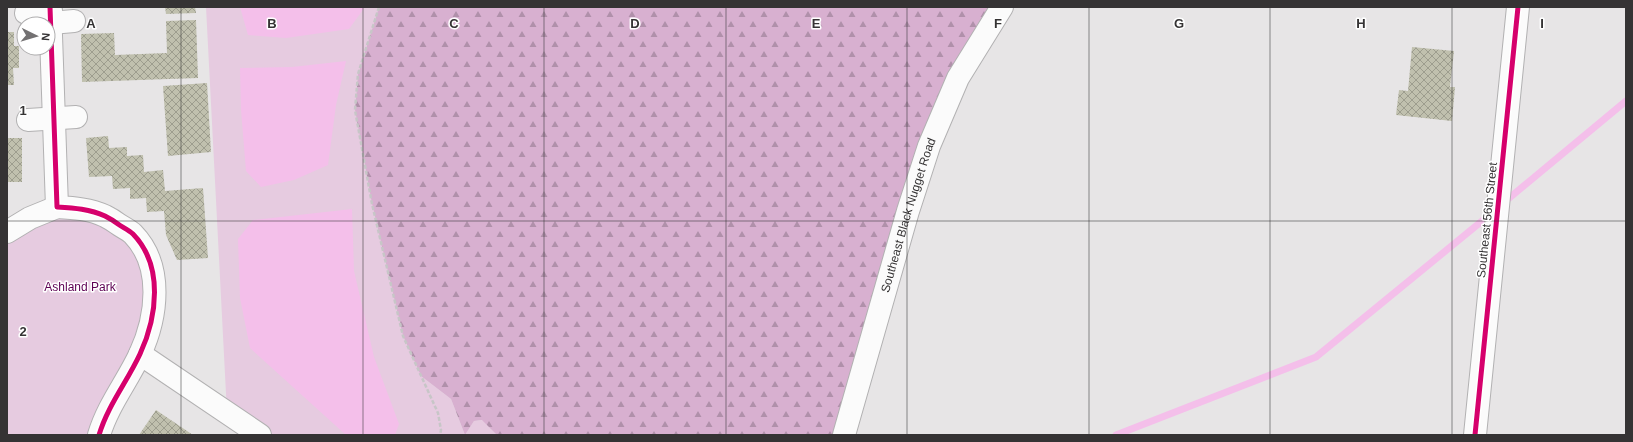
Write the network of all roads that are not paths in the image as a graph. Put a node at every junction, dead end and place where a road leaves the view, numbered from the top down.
1 (1002, 7) edge
2 (1518, 7) edge
3 (26, 13) dead end
4 (51, 14) edge
5 (74, 21) dead end
6 (76, 117) dead end
7 (54, 119) junction
8 (28, 120) dead end
9 (57, 206) junction
10 (7, 232) edge
11 (140, 354) junction
12 (99, 435) edge
13 (260, 435) edge
14 (844, 435) edge
15 (1475, 435) edge

1 - 14 street, Southeast Black Nugget Road
2 - 15 street, Southeast 56th Street
3 - 4 street
4 - 5 street
4 - 7 street
6 - 7 street
7 - 8 street
7 - 9 street
9 - 10 street
9 - 11 street
11 - 12 street
11 - 13 street

